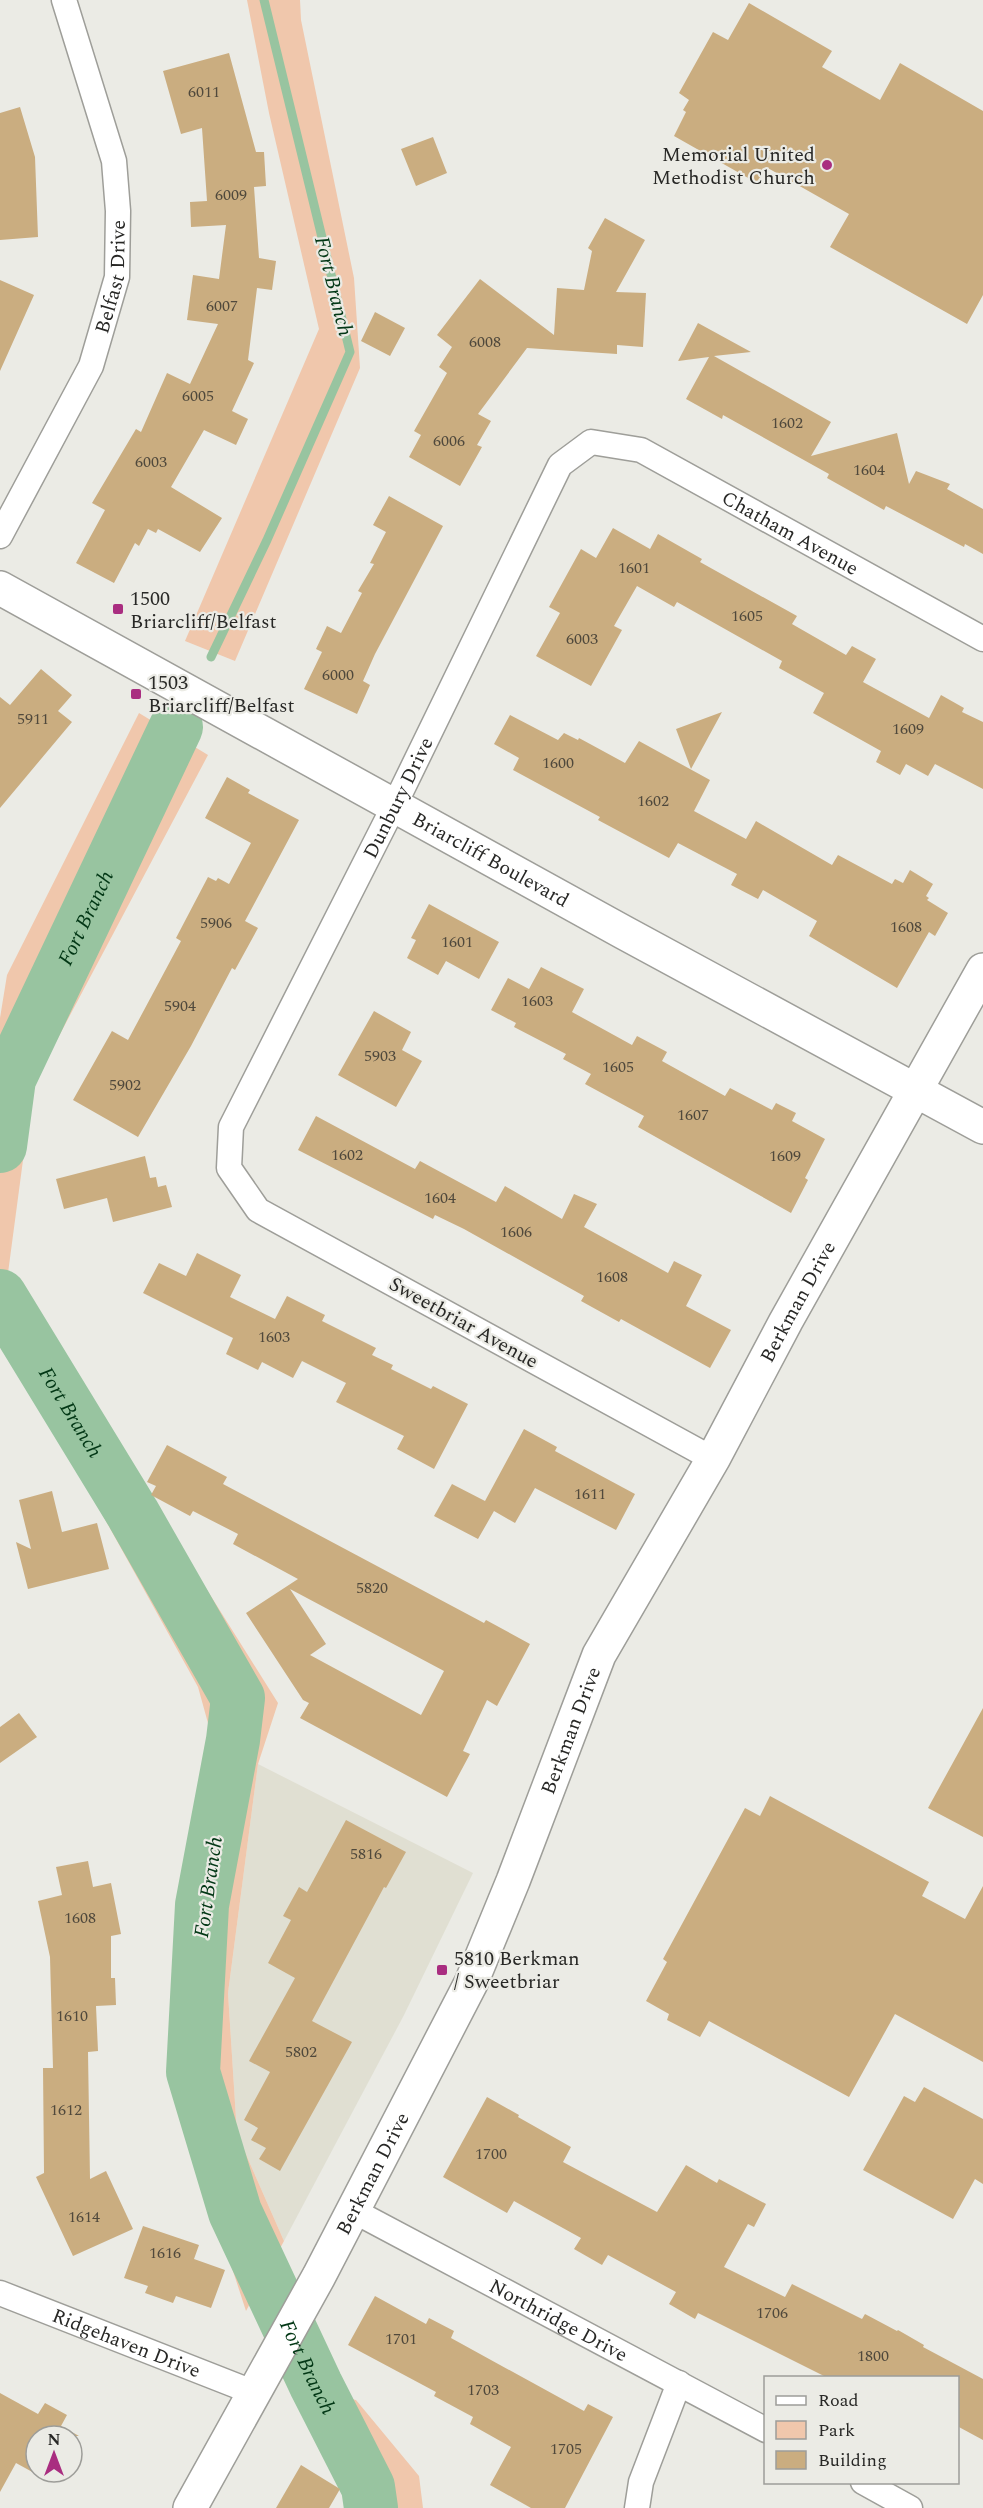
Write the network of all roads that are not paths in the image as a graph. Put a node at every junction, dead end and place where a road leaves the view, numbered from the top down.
1 (64, 0) edge
2 (591, 442) joint
3 (0, 536) edge
4 (0, 588) edge
5 (983, 639) edge
6 (394, 804) junction
7 (983, 970) edge
8 (915, 1091) junction
9 (983, 1127) edge
10 (230, 1168) joint
11 (713, 1459) junction
12 (352, 2210) junction
13 (0, 2293) edge
14 (679, 2383) junction
15 (255, 2393) junction
16 (764, 2429) edge
17 (867, 2484) edge
18 (190, 2508) edge
19 (637, 2508) edge
20 (910, 2508) edge

1 - 3 street, Belfast Drive
2 - 5 street, Chatham Avenue
2 - 6 street, Dunbury Drive
4 - 6 street, Briarcliff Boulevard
6 - 8 street, Briarcliff Boulevard
6 - 10 street, Dunbury Drive
7 - 8 street, Berkman Drive
8 - 9 street, Briarcliff Boulevard
8 - 11 street, Berkman Drive
10 - 11 street, Sweetbriar Avenue
11 - 12 street, Berkman Drive
12 - 14 street, Northridge Drive
12 - 15 street, Berkman Drive
13 - 15 street, Ridgehaven Drive
14 - 16 street, Northridge Drive
14 - 19 street
15 - 18 street, Berkman Drive
17 - 20 street

